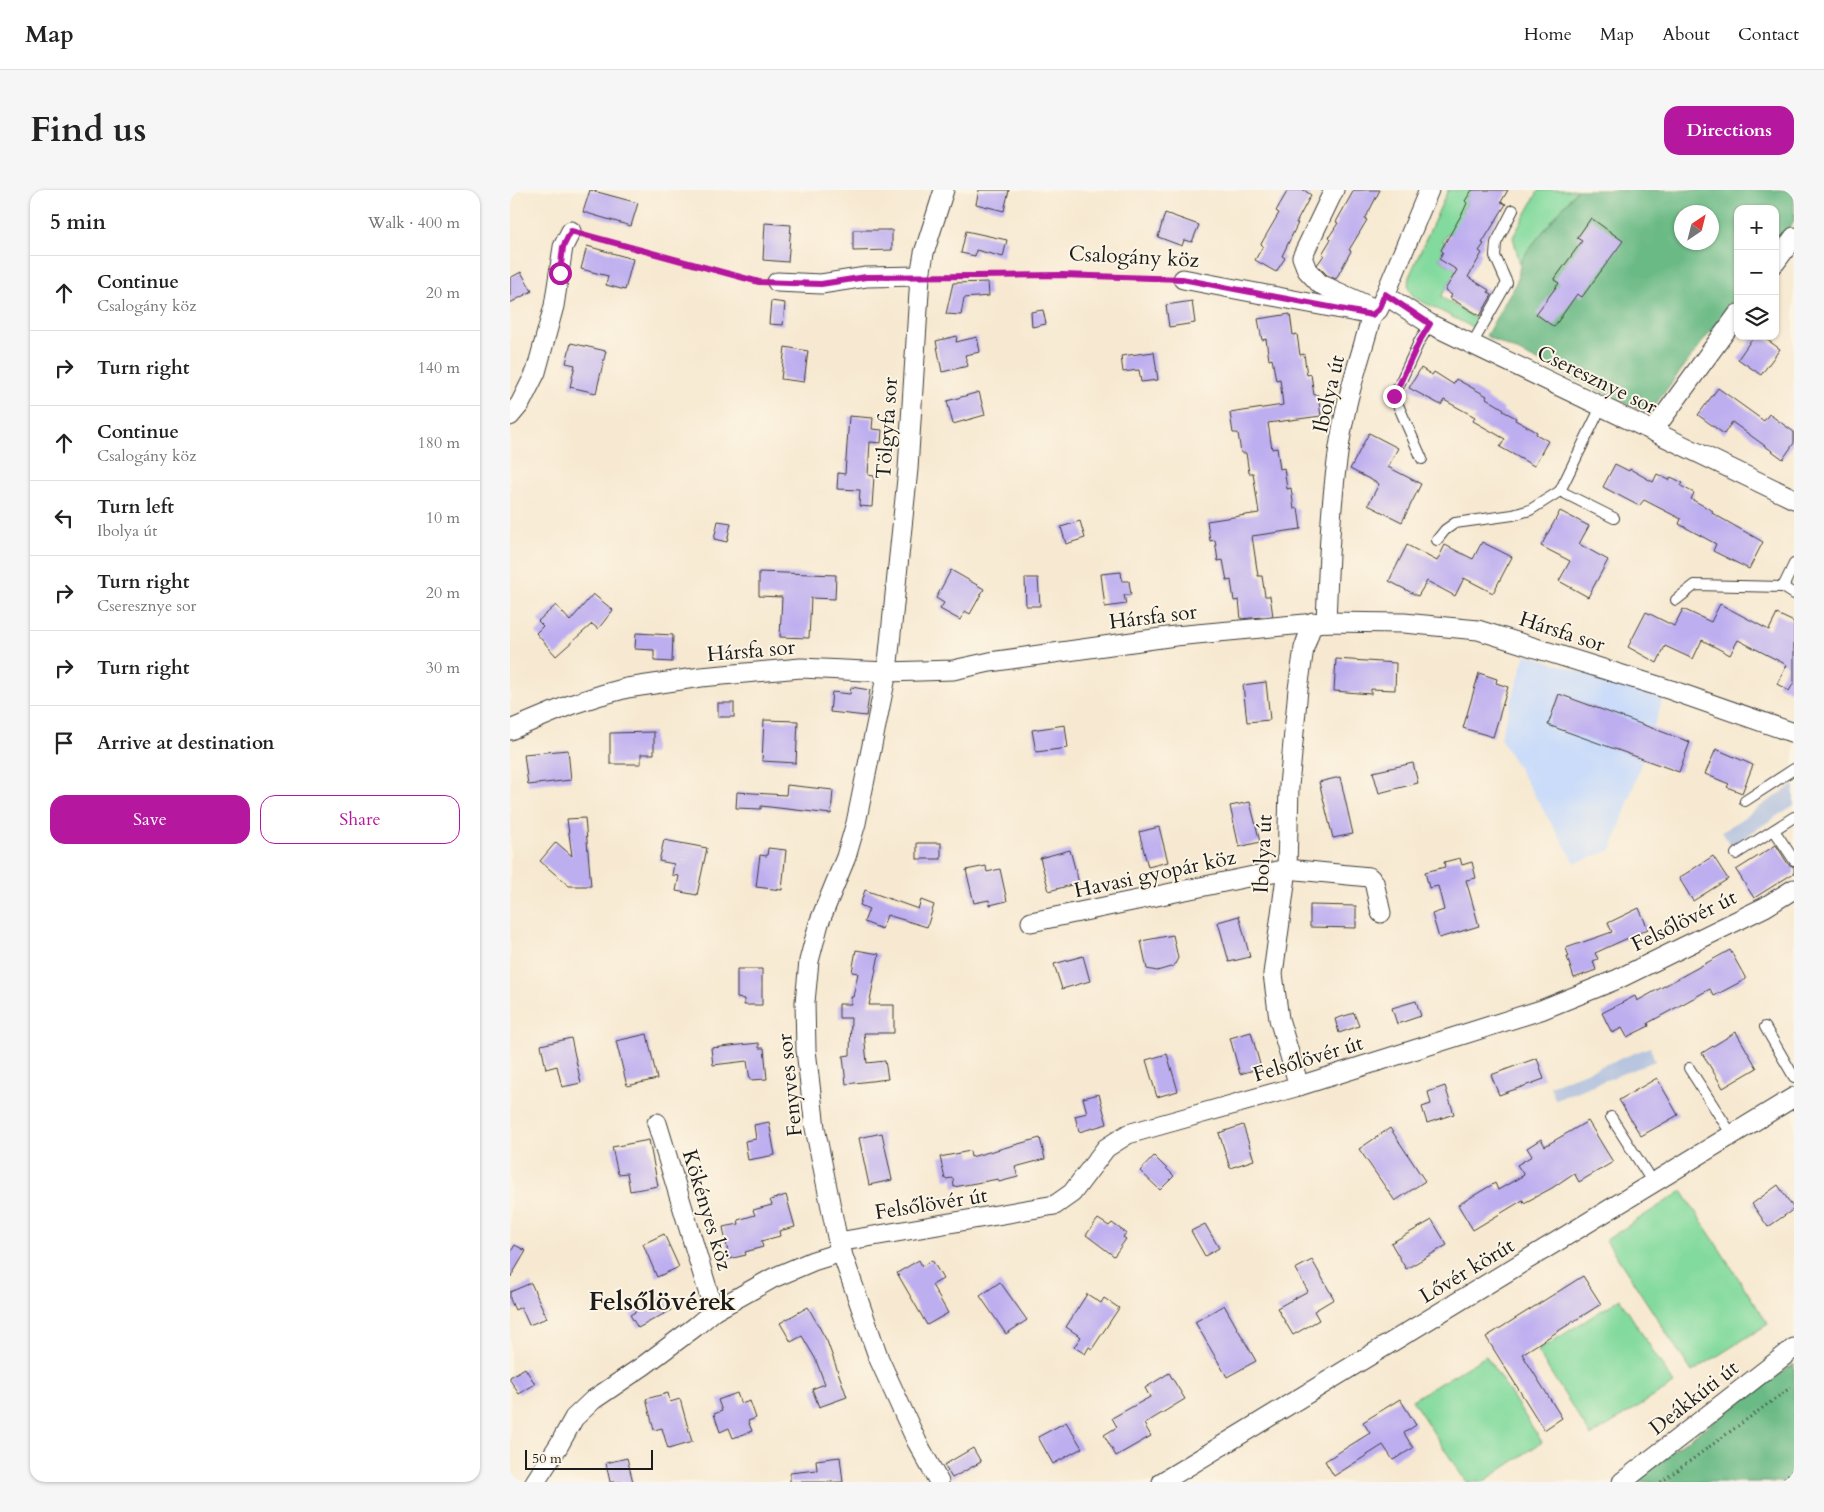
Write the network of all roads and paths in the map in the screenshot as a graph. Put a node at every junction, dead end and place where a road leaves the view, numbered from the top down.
1 (944, 190) edge
2 (1334, 190) edge
3 (1429, 190) edge
4 (1513, 210) dead end
5 (571, 231) joint
6 (1794, 237) edge
7 (1779, 258) edge
8 (920, 276) junction
9 (1182, 279) joint
10 (777, 282) joint
11 (1378, 307) junction
12 (1734, 320) edge
13 (1430, 324) junction
14 (1472, 344) junction
15 (1601, 406) junction
16 (510, 416) edge
17 (1653, 431) junction
18 (1422, 459) dead end
19 (1560, 491) junction
20 (1794, 499) edge
21 (1614, 518) dead end
22 (1437, 540) dead end
23 (1794, 564) edge
24 (1783, 587) junction
25 (1794, 594) edge
26 (1676, 600) dead end
27 (1319, 622) junction
28 (887, 672) junction
29 (510, 730) edge
30 (1794, 733) edge
31 (1794, 769) edge
32 (1745, 801) dead end
33 (1794, 816) edge
34 (1774, 830) junction
35 (1736, 854) dead end
36 (1794, 860) edge
37 (1287, 869) junction
38 (1794, 889) edge
39 (1381, 913) dead end
40 (1031, 922) dead end
41 (1766, 1027) dead end
42 (1689, 1068) dead end
43 (1794, 1077) edge
44 (1299, 1086) junction
45 (1794, 1097) edge
46 (1611, 1117) dead end
47 (657, 1123) dead end
48 (1732, 1135) junction
49 (1654, 1184) junction
50 (840, 1247) junction
51 (714, 1311) junction
52 (1794, 1348) edge
53 (1794, 1385) edge
54 (1794, 1469) edge
55 (535, 1482) edge
56 (939, 1482) edge
57 (1162, 1482) edge
58 (1622, 1482) edge
59 (1661, 1482) edge
60 (1781, 1482) edge

1 - 8 street, Tölgyfa sor
2 - 11 street
3 - 11 street, Ibolya út
4 - 14 lane
5 - 10 path
5 - 16 street
6 - 7 street
8 - 9 path, Csalogány köz
8 - 10 street
8 - 28 street, Tölgyfa sor
9 - 11 street, Csalogány köz
11 - 13 street, Cseresznye sor
11 - 27 street, Ibolya út
12 - 17 street
13 - 14 street, Cseresznye sor
13 - 18 lane
14 - 15 street, Cseresznye sor
15 - 17 street, Cseresznye sor
15 - 19 lane
17 - 20 street, Cseresznye sor
19 - 21 lane
19 - 22 lane
23 - 24 lane
24 - 25 lane
24 - 26 lane
27 - 28 street, Hársfa sor
27 - 30 street, Hársfa sor
27 - 37 street, Ibolya út
28 - 29 street, Hársfa sor
28 - 50 street, Fenyves sor
31 - 32 lane
33 - 34 lane
34 - 35 lane
34 - 36 lane
37 - 39 street, Havasi gyopár köz
37 - 40 street, Havasi gyopár köz
37 - 44 street, Ibolya út
38 - 44 street, Felsőlövér út
41 - 43 lane
42 - 48 lane
44 - 50 street, Felsőlövér út
45 - 48 street, Lővér körút
46 - 49 lane
47 - 51 street, Kökényes köz
48 - 49 street, Lővér körút
49 - 57 street, Lővér körút
50 - 51 street, Felsőlövér út
50 - 56 street, Fenyves sor
51 - 55 street, Felsőlövér út
52 - 58 street, Deákkúti út
53 - 59 path
54 - 60 path

